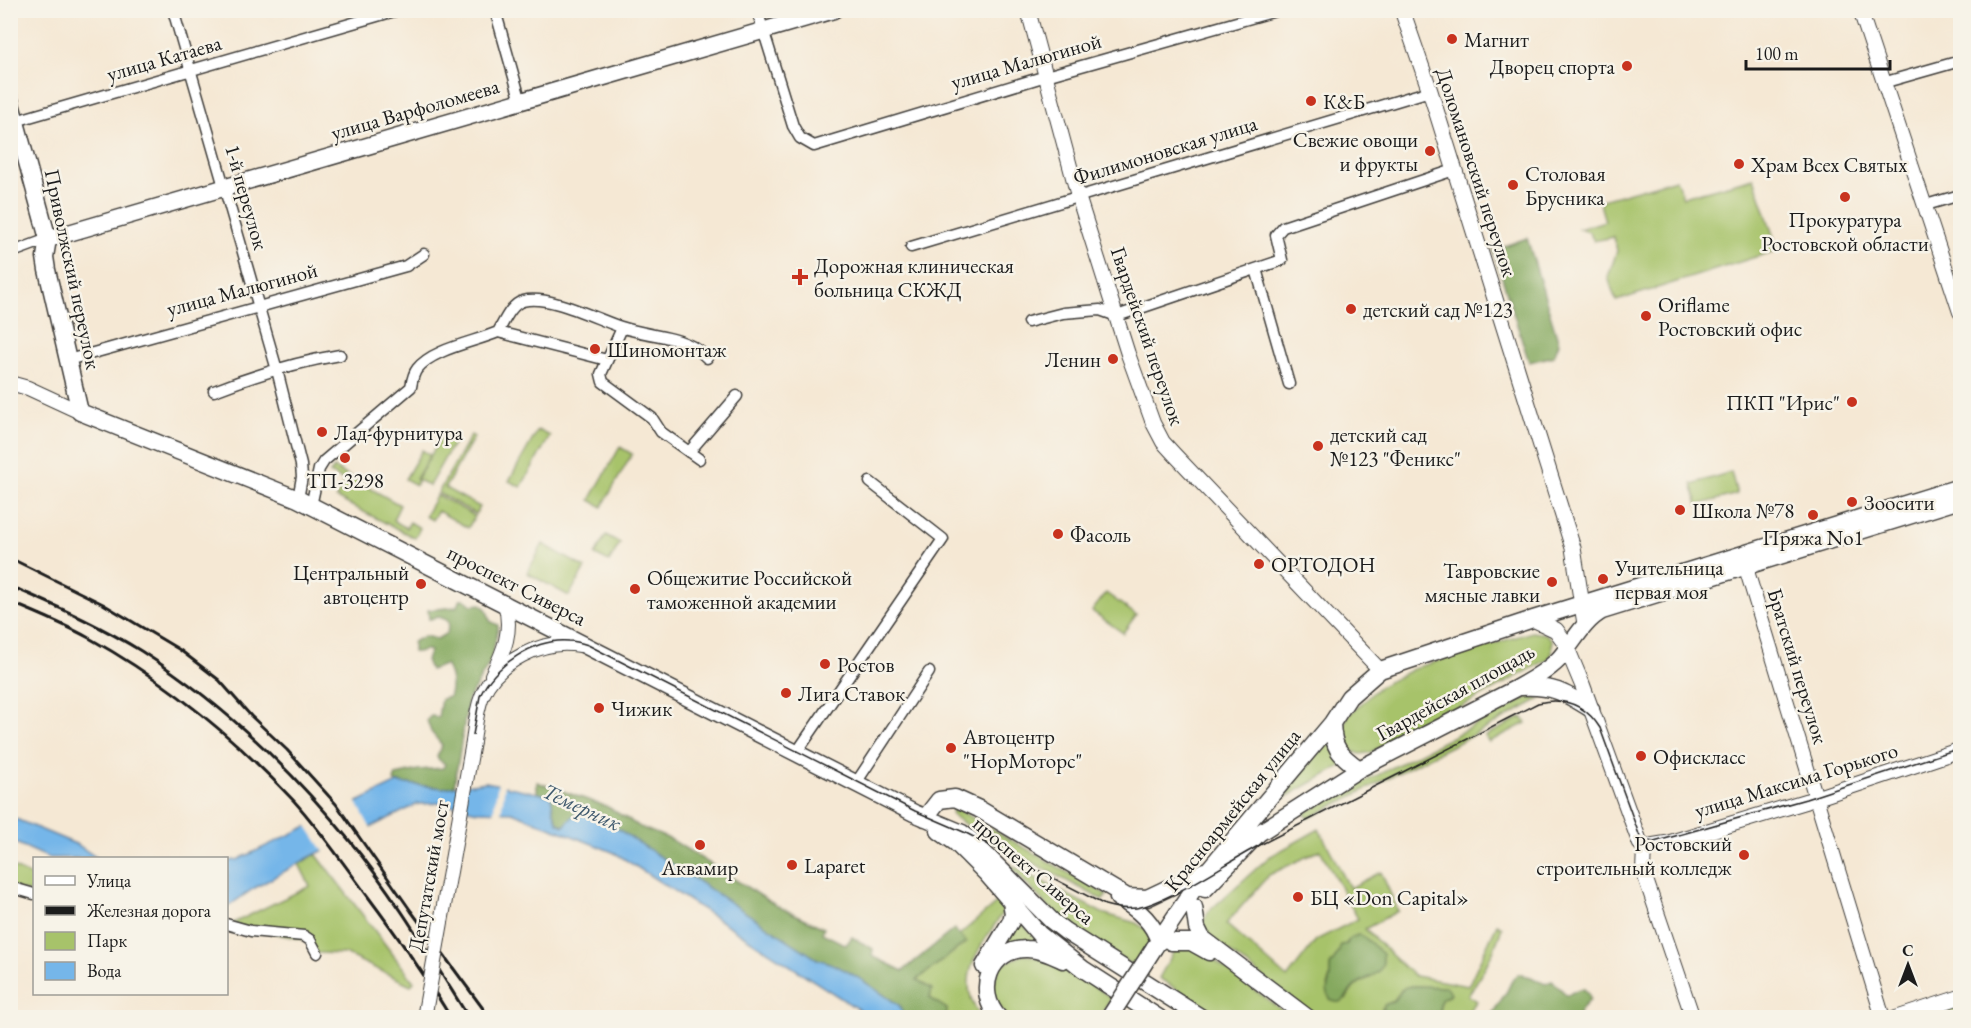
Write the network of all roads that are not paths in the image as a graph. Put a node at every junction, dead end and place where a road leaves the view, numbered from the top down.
1 (173, 10) edge
2 (398, 10) edge
3 (495, 10) edge
4 (757, 10) edge
5 (834, 10) edge
6 (1028, 10) edge
7 (1279, 10) edge
8 (1402, 10) edge
9 (1860, 10) edge
10 (763, 31) junction
11 (1960, 61) edge
12 (191, 70) junction
13 (1046, 76) junction
14 (1886, 82) junction
15 (1430, 91) junction
16 (10, 100) edge
17 (521, 102) junction
18 (13, 122) edge
19 (1454, 170) junction
20 (223, 188) junction
21 (1960, 195) edge
22 (1078, 196) junction
23 (1926, 206) junction
24 (48, 239) junction
25 (911, 248) dead end
26 (10, 254) edge
27 (424, 254) dead end
28 (1256, 269) junction
29 (259, 306) junction
30 (1960, 312) edge
31 (1117, 316) junction
32 (1028, 322) dead end
33 (622, 328) junction
34 (498, 332) junction
35 (340, 355) dead end
36 (707, 358) dead end
37 (68, 360) junction
38 (607, 360) junction
39 (277, 370) junction
40 (10, 383) edge
41 (1289, 384) dead end
42 (214, 391) dead end
43 (737, 396) dead end
44 (80, 412) junction
45 (689, 452) junction
46 (699, 459) dead end
47 (870, 482) dead end
48 (1960, 487) edge
49 (1960, 500) edge
50 (304, 502) junction
51 (1746, 568) junction
52 (505, 603) junction
53 (1583, 604) junction
54 (1533, 620) junction
55 (541, 622) junction
56 (1586, 624) junction
57 (587, 646) junction
58 (540, 648) junction
59 (1567, 648) junction
60 (1380, 670) junction
61 (929, 672) dead end
62 (488, 684) junction
63 (1519, 687) junction
64 (1591, 709) junction
65 (1332, 723) junction
66 (1960, 750) edge
67 (796, 752) junction
68 (1359, 769) junction
69 (856, 783) junction
70 (1817, 798) junction
71 (967, 804) junction
72 (925, 818) junction
73 (1644, 847) junction
74 (1209, 868) junction
75 (10, 887) edge
76 (33, 894) edge
77 (1011, 902) junction
78 (1194, 907) junction
79 (228, 925) edge
80 (1162, 946) junction
81 (317, 953) dead end
82 (1083, 969) junction
83 (1960, 997) edge
84 (424, 1017) edge
85 (989, 1017) edge
86 (999, 1017) edge
87 (1109, 1017) edge
88 (1121, 1017) edge
89 (1159, 1017) edge
90 (1202, 1017) edge
91 (1298, 1017) edge
92 (1308, 1017) edge
93 (1693, 1017) edge
94 (1883, 1017) edge
95 (1896, 1017) edge

1 - 12 street, 1-й переулок
2 - 12 street, улица Катаева
3 - 17 street
4 - 10 street
5 - 10 main road, улица Варфоломеева
6 - 13 street, Гвардейский переулок
7 - 13 street, улица Малюгиной
8 - 15 main road, Доломановский переулок
9 - 14 street
10 - 13 street, улица Малюгиной
10 - 17 main road, улица Варфоломеева
11 - 14 street
12 - 18 street, улица Катаева
12 - 20 street, 1-й переулок
13 - 22 street, Гвардейский переулок
14 - 23 street
15 - 19 main road, Доломановский переулок
15 - 22 street, Филимоновская улица
16 - 18 main road, Приволжский переулок
17 - 20 main road, улица Варфоломеева
18 - 24 main road, Приволжский переулок
19 - 28 street
19 - 53 main road, Доломановский переулок
20 - 24 main road, улица Варфоломеева
20 - 29 street, 1-й переулок
21 - 23 street
22 - 25 street, Филимоновская улица
22 - 31 street, Гвардейский переулок
23 - 30 street
24 - 26 street, улица Варфоломеева
24 - 37 main road, Приволжский переулок
27 - 29 street, улица Малюгиной
28 - 31 street
28 - 41 street
29 - 37 street, улица Малюгиной
29 - 39 street, 1-й переулок
31 - 32 street
31 - 60 street, Гвардейский переулок
33 - 34 street
33 - 36 street
33 - 38 street
34 - 38 street
34 - 50 street
35 - 39 street
37 - 44 main road, Приволжский переулок
38 - 45 street
39 - 42 street
39 - 50 street, 1-й переулок
40 - 44 street
43 - 45 street
44 - 50 main road, проспект Сиверса
45 - 46 street
47 - 67 street
48 - 53 main road
49 - 51 main road
50 - 52 main road, проспект Сиверса
51 - 56 main road
51 - 70 street, Братский переулок
52 - 55 main road, проспект Сиверса
52 - 62 street, Депутатский мост
53 - 54 main road
53 - 56 main road, Доломановский переулок
54 - 59 main road, Гвардейская площадь
54 - 60 main road, Гвардейская площадь
55 - 57 main road, проспект Сиверса
55 - 58 street
56 - 59 main road, Гвардейская площадь
57 - 58 street
57 - 67 main road, проспект Сиверса
58 - 62 street
59 - 63 main road, Гвардейская площадь
59 - 64 main road
60 - 65 main road, Гвардейская площадь
61 - 69 street
62 - 84 street, Депутатский мост, bridge
63 - 64 main road
63 - 68 main road, Гвардейская площадь
64 - 73 main road
65 - 68 main road
65 - 74 main road, Красноармейская улица
66 - 70 main road, улица Максима Горького
67 - 69 main road, проспект Сиверса
68 - 78 main road, Красноармейская улица
69 - 72 main road, проспект Сиверса
70 - 73 main road, улица Максима Горького
70 - 94 street, Братский переулок
71 - 72 main road
71 - 74 main road
71 - 80 main road
72 - 77 main road, проспект Сиверса
72 - 90 main road, проспект Сиверса
73 - 93 street
74 - 80 main road, Красноармейская улица
75 - 76 street
77 - 82 main road, проспект Сиверса
77 - 85 main road
78 - 80 main road, Красноармейская улица
78 - 92 main road
79 - 81 street
80 - 87 main road, Красноармейская улица, bridge
80 - 88 main road, Красноармейская улица
80 - 91 main road
82 - 86 main road
82 - 89 main road, проспект Сиверса
83 - 95 street

